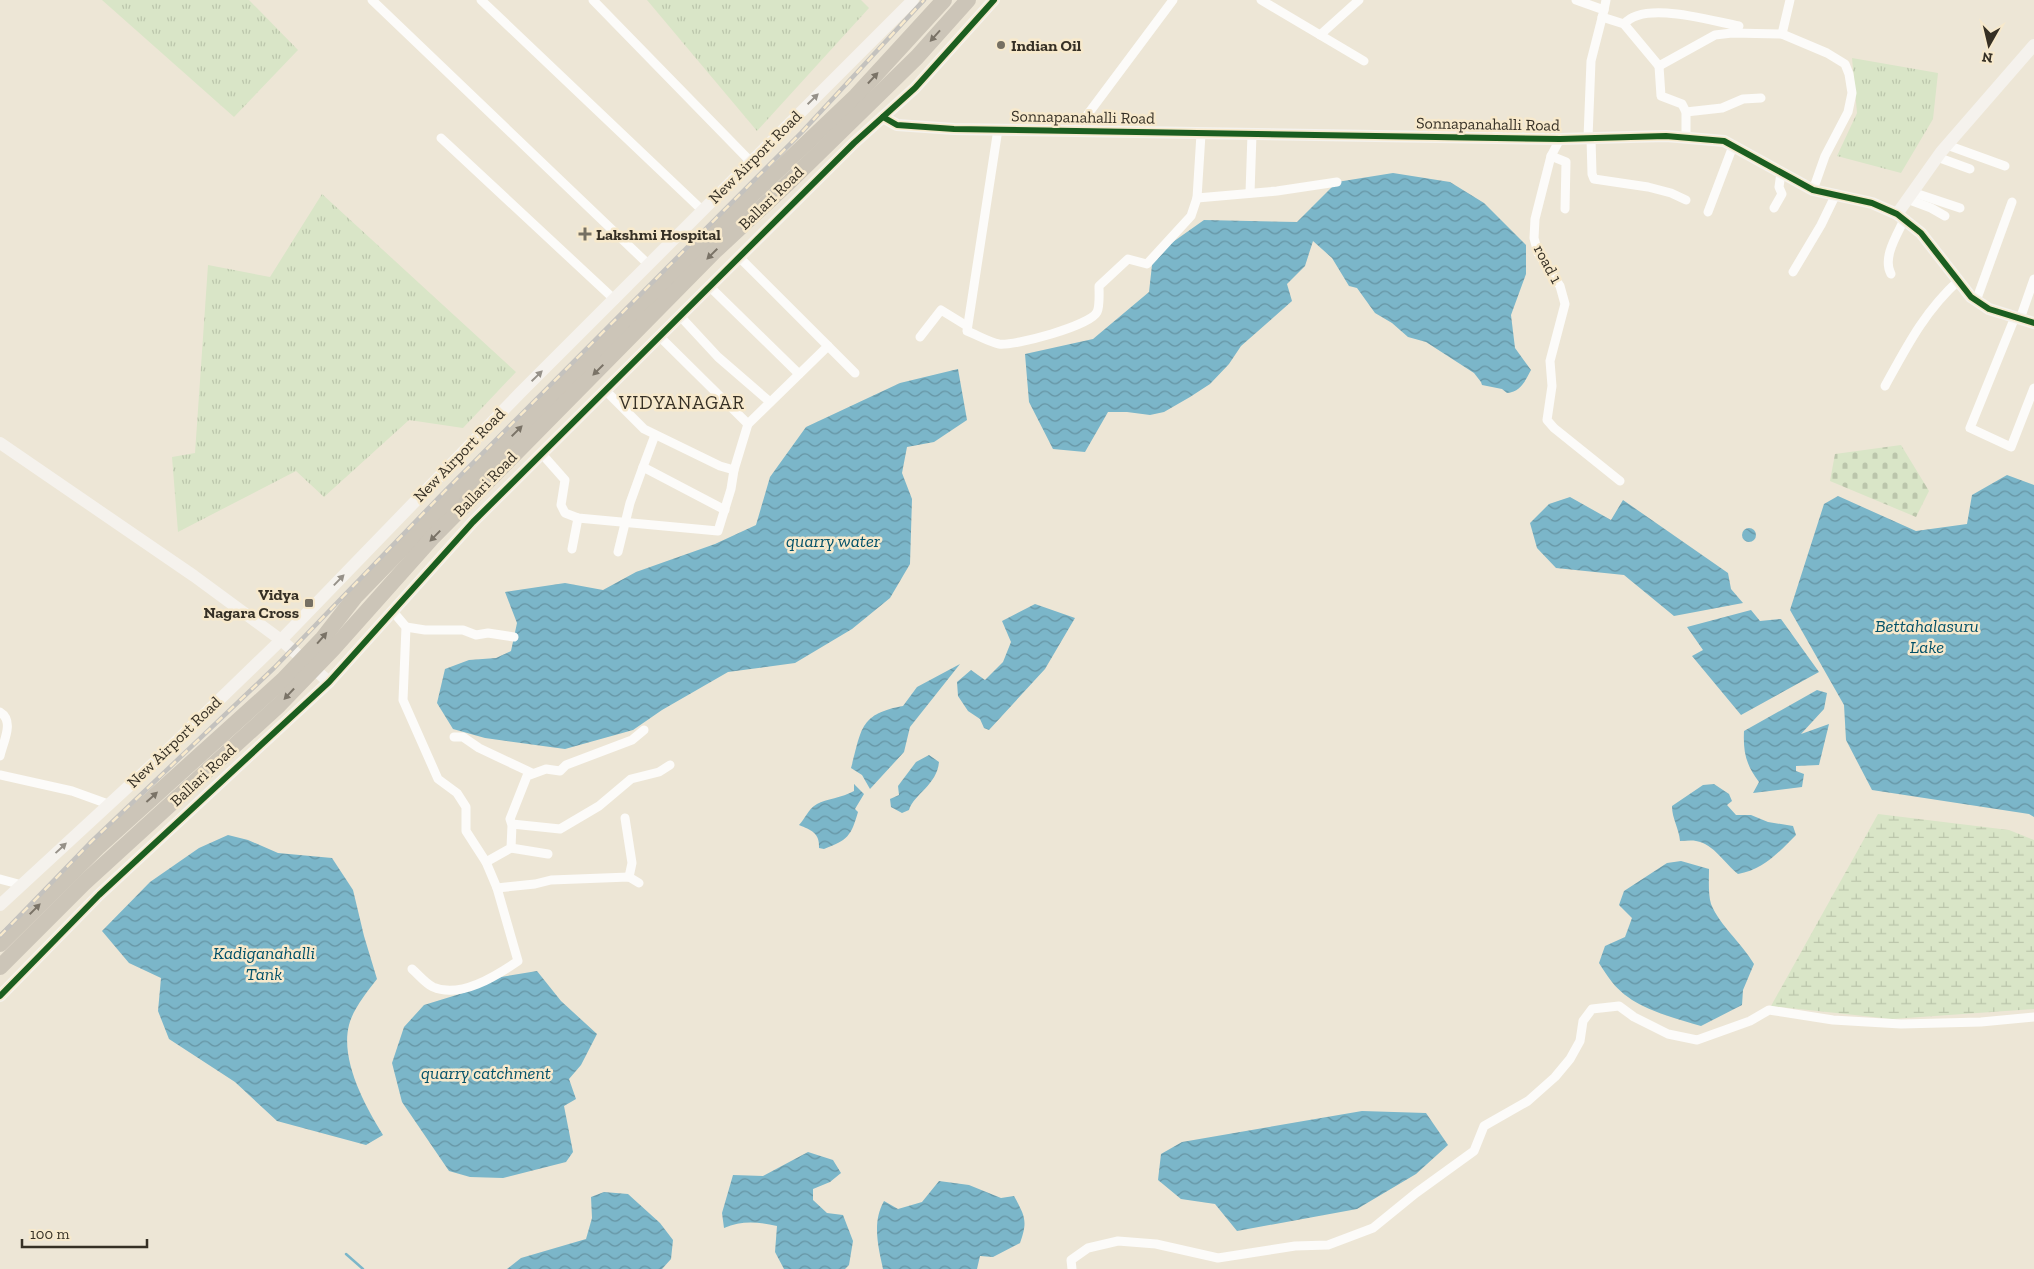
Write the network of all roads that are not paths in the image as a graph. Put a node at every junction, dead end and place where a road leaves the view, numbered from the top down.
1 (372, 0) edge
2 (481, 0) edge
3 (593, 0) edge
4 (913, 0) edge
5 (944, 0) edge
6 (968, 0) edge
7 (994, 0) edge
8 (1173, 0) edge
9 (1359, 0) edge
10 (1576, 0) edge
11 (1606, 0) edge
12 (1790, 0) edge
13 (1267, 2) edge
14 (1603, 14) junction
15 (1624, 24) junction
16 (1739, 26) dead end
17 (1782, 34) junction
18 (1320, 36) junction
19 (2034, 45) edge
20 (1364, 61) dead end
21 (1659, 66) junction
22 (1761, 98) dead end
23 (1686, 112) junction
24 (883, 117) junction
25 (998, 129) junction
26 (1076, 130) junction
27 (1201, 134) junction
28 (1252, 134) junction
29 (441, 138) dead end
30 (1590, 138) junction
31 (1686, 138) junction
32 (1560, 139) junction
33 (1947, 144) junction
34 (1733, 146) junction
35 (1551, 156) junction
36 (1937, 157) junction
37 (750, 161) junction
38 (2005, 166) dead end
39 (1970, 170) dead end
40 (1781, 172) junction
41 (781, 180) junction
42 (1336, 182) dead end
43 (1813, 190) junction
44 (1250, 194) junction
45 (1836, 194) junction
46 (1910, 196) junction
47 (1197, 198) junction
48 (1686, 200) dead end
49 (2012, 202) dead end
50 (1774, 208) dead end
51 (1960, 208) dead end
52 (1565, 209) dead end
53 (702, 210) junction
54 (1708, 212) dead end
55 (1945, 216) dead end
56 (1900, 217) junction
57 (739, 257) junction
58 (649, 265) junction
59 (1793, 272) dead end
60 (1891, 274) dead end
61 (2034, 279) edge
62 (1958, 280) junction
63 (709, 286) junction
64 (615, 300) junction
65 (1976, 301) junction
66 (680, 316) junction
67 (2018, 318) junction
68 (2034, 324) edge
69 (967, 326) junction
70 (659, 336) junction
71 (920, 337) dead end
72 (828, 346) junction
73 (855, 373) dead end
74 (799, 374) junction
75 (1885, 386) dead end
76 (2034, 388) edge
77 (605, 390) junction
78 (770, 402) junction
79 (748, 424) junction
80 (655, 435) junction
81 (0, 443) edge
82 (542, 454) junction
83 (644, 467) junction
84 (734, 470) junction
85 (1620, 481) dead end
86 (725, 510) junction
87 (578, 518) junction
88 (625, 522) junction
89 (572, 549) dead end
90 (618, 552) dead end
91 (395, 614) dead end
92 (406, 628) junction
93 (514, 637) dead end
94 (281, 640) junction
95 (328, 682) junction
96 (0, 712) edge
97 (644, 730) dead end
98 (454, 737) dead end
99 (0, 756) edge
100 (670, 765) dead end
101 (532, 773) junction
102 (0, 775) edge
103 (108, 804) junction
104 (625, 818) dead end
105 (512, 824) junction
106 (511, 848) junction
107 (548, 854) dead end
108 (486, 862) junction
109 (629, 876) junction
110 (0, 879) edge
111 (639, 883) dead end
112 (22, 885) junction
113 (497, 888) junction
114 (0, 905) edge
115 (0, 944) edge
116 (0, 967) edge
117 (412, 969) dead end
118 (0, 996) edge
119 (2034, 1017) edge
120 (1072, 1269) edge

1 - 58 street
2 - 53 street
3 - 37 street
37 -> 4 street, New Airport Road
41 -> 5 highway, Ballari Road
6 -> 41 highway, Ballari Road
7 - 24 street
8 - 26 street
9 - 18 street
10 - 14 street
11 - 14 street
12 - 17 street
13 - 18 street
14 - 15 street
14 - 30 street
15 - 16 street
15 - 21 street
17 - 21 street
17 - 43 street
18 - 20 street
19 - 33 street
21 - 23 street
22 - 23 street
23 - 31 street
24 - 25 street, Sonnapanahalli Road
24 - 57 street
25 - 26 street, Sonnapanahalli Road
25 - 69 street
26 - 27 street, Sonnapanahalli Road
27 - 28 street, Sonnapanahalli Road
27 - 47 street
28 - 32 street, Sonnapanahalli Road
28 - 44 street
29 - 64 street
30 - 31 street, Sonnapanahalli Road
30 - 32 street, Sonnapanahalli Road
30 - 48 street
31 - 34 street, Sonnapanahalli Road
32 - 35 street, road 1
33 - 36 street
33 - 38 street
34 - 40 street, Sonnapanahalli Road
34 - 54 street
35 - 52 street
35 - 85 street, road 1
36 - 39 street
36 - 46 street
37 - 53 street, New Airport Road
40 - 43 street, Sonnapanahalli Road
40 - 50 street
115 -> 41 highway, Ballari Road
41 -> 116 highway, Ballari Road
42 - 44 street
43 - 45 street, Sonnapanahalli Road
44 - 47 street
45 - 56 street, Sonnapanahalli Road
45 - 59 street
46 - 51 street
46 - 55 street
46 - 56 street
47 - 69 street
49 - 65 street
53 - 58 street, New Airport Road
56 - 60 street
56 - 62 street, Sonnapanahalli Road
57 - 63 street
57 - 72 street
58 - 64 street, New Airport Road
61 - 67 street
62 - 65 street, Sonnapanahalli Road
62 - 75 street
63 - 66 street
63 - 74 street
94 -> 64 street, New Airport Road
65 - 67 street, Sonnapanahalli Road
66 - 70 street
66 - 78 street
67 - 68 street, Sonnapanahalli Road
67 - 76 street
69 - 71 street
70 - 77 street
70 - 79 street
72 - 73 street
72 - 74 street
74 - 78 street
77 - 80 street
77 - 82 street
78 - 79 street
79 - 84 street
80 - 83 street
80 - 84 street
81 - 94 street
82 - 87 street
82 - 95 street
83 - 86 street
83 - 88 street
84 - 86 street
86 - 88 street
87 - 88 street
87 - 89 street
88 - 90 street
91 - 92 street
92 - 93 street
92 - 108 street
94 - 95 street
94 - 103 street, New Airport Road
95 - 118 street
96 - 99 street
97 - 101 street
98 - 101 street
100 - 105 street
101 - 105 street
102 - 103 street
112 -> 103 street, New Airport Road
104 - 109 street
105 - 106 street
106 - 107 street
106 - 108 street
108 - 113 street
109 - 111 street
109 - 113 street
110 - 112 street
112 - 114 street, New Airport Road
113 - 117 street
119 - 120 street

